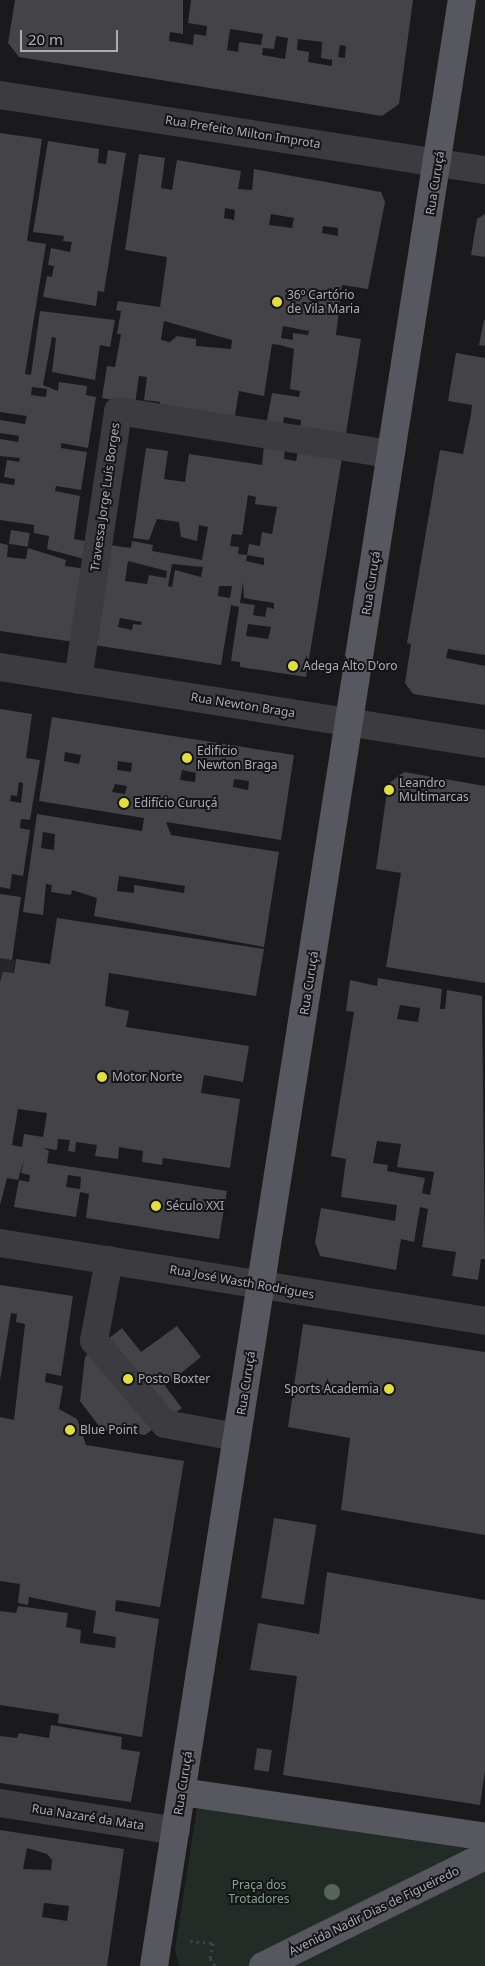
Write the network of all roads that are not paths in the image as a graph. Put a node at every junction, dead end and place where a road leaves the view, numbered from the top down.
1 (462, 0) edge
2 (0, 95) edge
3 (438, 164) junction
4 (485, 170) edge
5 (392, 454) junction
6 (0, 668) edge
7 (78, 680) junction
8 (348, 722) junction
9 (485, 744) edge
10 (0, 1243) edge
11 (109, 1260) junction
12 (261, 1285) junction
13 (485, 1320) edge
14 (237, 1437) junction
15 (182, 1792) junction
16 (0, 1802) edge
17 (176, 1831) junction
18 (485, 1837) edge
19 (485, 1856) edge
20 (159, 1940) junction
21 (154, 1966) edge
22 (164, 1966) edge
23 (263, 1966) edge

1 - 3 main road, Rua Curuçá
2 - 3 street, Rua Prefeito Milton Improta
3 - 4 street, Rua Prefeito Milton Improta
3 - 5 main road, Rua Curuçá
5 - 7 street, Travessa Jorge Luís Borges
5 - 8 main road, Rua Curuçá
6 - 7 street, Rua Newton Braga
7 - 8 street, Rua Newton Braga
8 - 9 street, Rua Newton Braga
8 - 12 main road, Rua Curuçá
10 - 11 street, Rua José Wasth Rodrigues
11 - 12 street, Rua José Wasth Rodrigues
11 - 14 street
12 - 13 street, Rua José Wasth Rodrigues
12 - 14 main road, Rua Curuçá
14 - 15 main road, Rua Curuçá
15 - 17 main road, Rua Curuçá
15 - 18 main road
16 - 17 street, Rua Nazaré da Mata
17 - 20 main road, Rua Curuçá
19 - 23 main road, Avenida Nadir Dias de Figueiredo
20 - 21 main road, Rua Curuçá
20 - 22 main road

